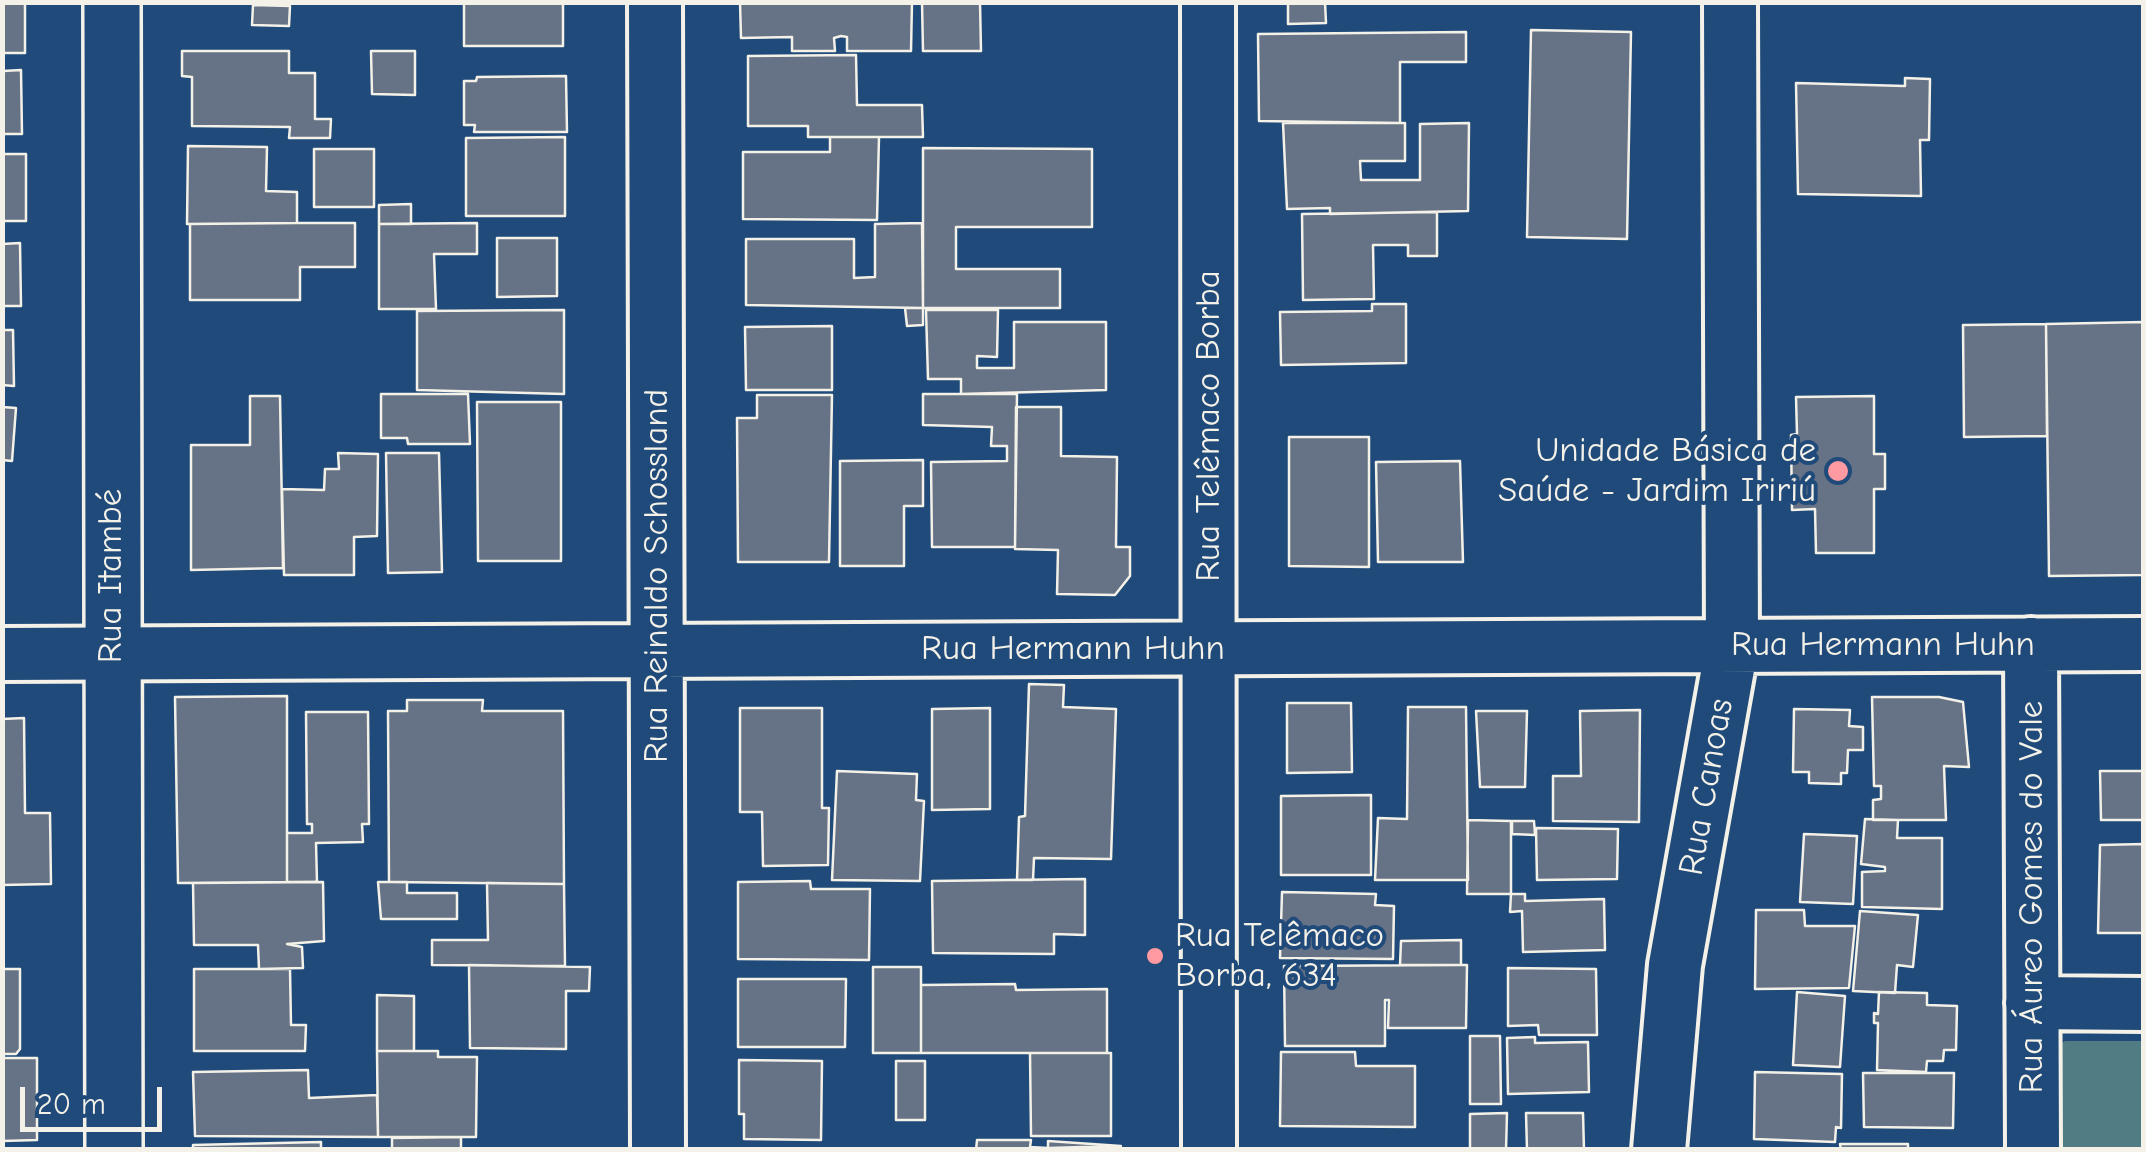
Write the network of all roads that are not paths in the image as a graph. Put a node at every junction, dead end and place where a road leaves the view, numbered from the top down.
1 (112, 2) edge
2 (654, 2) edge
3 (1208, 2) edge
4 (1730, 2) edge
5 (2030, 644) junction
6 (2144, 644) edge
7 (1732, 646) junction
8 (1209, 648) junction
9 (658, 651) junction
10 (111, 653) junction
11 (2, 654) edge
12 (2032, 1004) junction
13 (2144, 1004) edge
14 (114, 1150) edge
15 (658, 1150) edge
16 (1209, 1150) edge
17 (1659, 1150) edge
18 (2033, 1150) edge

1 - 10 street, Rua Itambé
2 - 9 street, Rua Reinaldo Schossland
3 - 8 street, Rua Telêmaco Borba
4 - 7 street, Rua Canoas
5 - 6 street, Rua Hermann Huhn
5 - 7 street, Rua Hermann Huhn
5 - 12 street, Rua Áureo Gomes do Vale
7 - 8 street, Rua Hermann Huhn
7 - 17 street, Rua Canoas
8 - 9 street, Rua Hermann Huhn
8 - 16 street, Rua Telêmaco Borba
9 - 10 street, Rua Hermann Huhn
9 - 15 street, Rua Reinaldo Schossland
10 - 11 street, Rua Hermann Huhn
10 - 14 street, Rua Itambé
12 - 13 street
12 - 18 street, Rua Áureo Gomes do Vale

